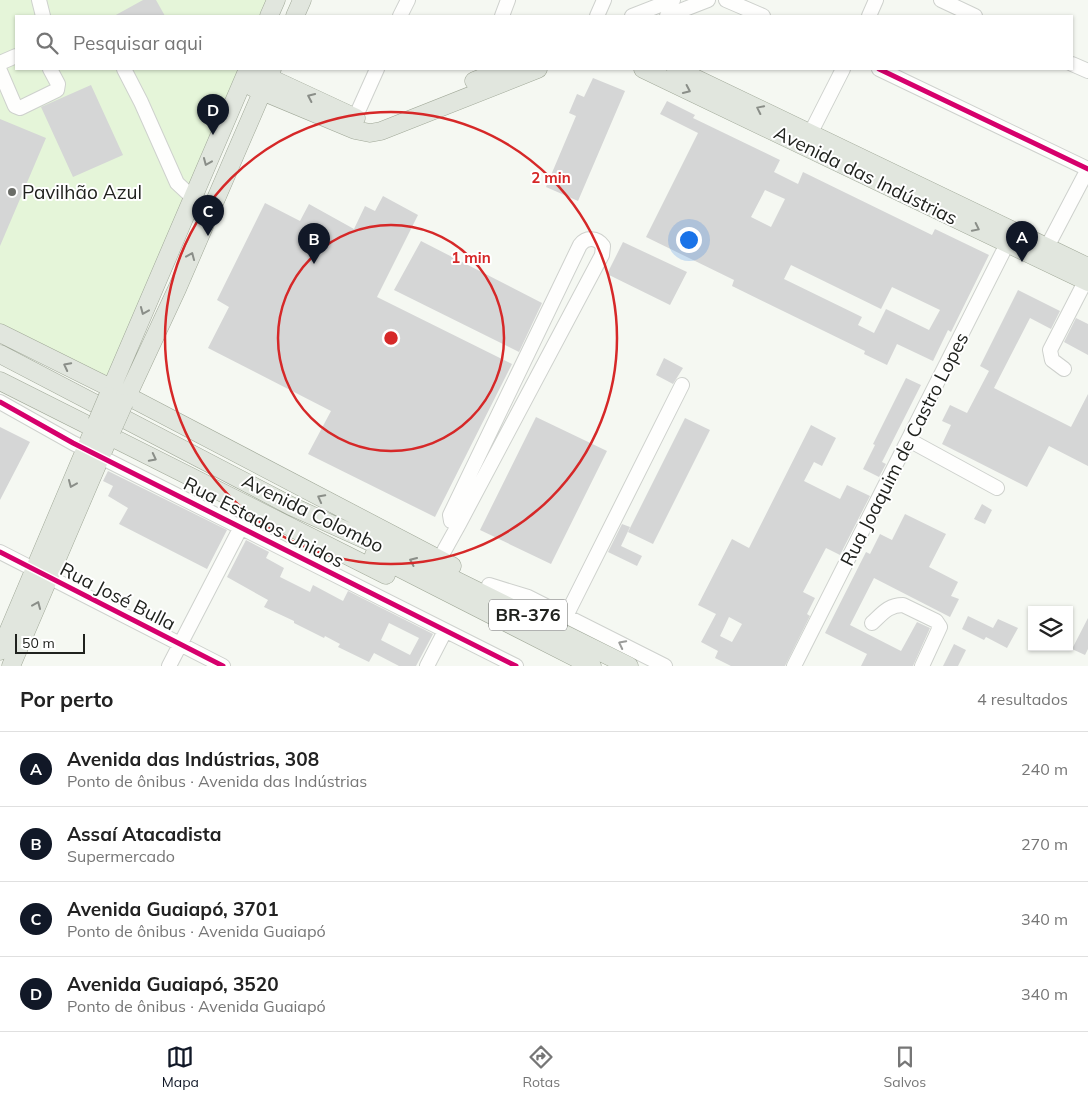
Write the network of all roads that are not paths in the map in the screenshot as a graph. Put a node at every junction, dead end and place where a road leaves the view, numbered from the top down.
1 (38, 0) edge
2 (276, 0) edge
3 (302, 0) edge
4 (408, 0) edge
5 (508, 0) edge
6 (604, 0) edge
7 (673, 0) edge
8 (708, 0) edge
9 (726, 0) edge
10 (876, 0) edge
11 (941, 0) edge
12 (43, 15) edge
13 (269, 15) edge
14 (295, 15) edge
15 (400, 15) edge
16 (502, 15) edge
17 (597, 15) edge
18 (635, 15) edge
19 (670, 15) edge
20 (761, 15) edge
21 (868, 15) edge
22 (973, 15) edge
23 (15, 56) edge
24 (0, 63) edge
25 (1073, 64) edge
26 (51, 70) edge
27 (125, 70) edge
28 (377, 70) edge
29 (499, 70) edge
30 (535, 70) edge
31 (645, 70) edge
32 (678, 70) edge
33 (842, 70) edge
34 (881, 70) edge
35 (0, 71) edge
36 (1088, 72) edge
37 (247, 73) edge
38 (479, 74) edge
39 (267, 79) edge
40 (355, 118) junction
41 (808, 139) junction
42 (1088, 169) edge
43 (192, 197) junction
44 (212, 207) junction
45 (1010, 237) junction
46 (1047, 247) junction
47 (1087, 276) edge
48 (0, 333) edge
49 (538, 333) junction
50 (556, 341) junction
51 (0, 354) edge
52 (0, 367) edge
53 (1064, 369) dead end
54 (517, 377) junction
55 (0, 381) edge
56 (534, 384) junction
57 (682, 385) dead end
58 (117, 396) junction
59 (0, 402) edge
60 (104, 429) junction
61 (487, 439) junction
62 (909, 440) junction
63 (500, 446) junction
64 (94, 453) junction
65 (997, 488) dead end
66 (459, 524) junction
67 (241, 527) junction
68 (0, 552) edge
69 (439, 560) junction
70 (41, 574) junction
71 (489, 585) junction
72 (566, 616) junction
73 (872, 623) dead end
74 (445, 631) junction
75 (179, 644) junction
76 (6, 658) edge
77 (593, 660) edge
78 (169, 666) edge
79 (222, 666) edge
80 (427, 666) edge
81 (516, 666) edge
82 (629, 666) edge
83 (665, 666) edge
84 (794, 666) edge
85 (922, 666) edge

1 - 12 street
2 - 13 main road
3 - 14 main road
4 - 15 street
5 - 16 street
6 - 17 street
7 - 18 street
8 - 19 street
9 - 20 street
10 - 21 street
11 - 22 street
23 - 24 street
25 - 36 street
26 - 35 street
27 - 43 street
28 - 40 street
29 - 38 main road
30 - 39 main road
31 -> 41 main road, Avenida das Indústrias
41 -> 32 main road, Avenida das Indústrias
33 - 41 street
34 - 42 street
37 - 39 main road
37 -> 43 main road
38 - 40 main road
40 -> 39 main road
39 - 44 main road
41 - 45 main road, Avenida das Indústrias
42 - 46 street
43 - 44 main road
43 -> 58 main road
58 -> 44 main road
45 - 46 main road, Avenida das Indústrias
45 - 47 main road, Avenida das Indústrias
45 - 62 street, Rua Joaquim de Castro Lopes
46 - 47 main road, Avenida das Indústrias
47 - 53 street
58 -> 48 main road
49 - 50 street
49 - 50 street
49 - 54 street
50 - 56 street
77 -> 51 main road, Avenida Colombo / BR-376
52 - 77 main road, Avenida Colombo / BR-376
54 - 56 street
54 - 61 street
55 - 60 main road
56 - 63 street
57 - 72 street
58 - 60 main road, bridge
69 -> 58 main road
59 - 64 street, Rua Estados Unidos
60 - 64 main road
60 -> 77 main road
61 - 63 street
61 - 66 street
62 - 65 street
62 - 84 street, Rua Joaquim de Castro Lopes
63 - 66 street
64 - 67 street, Rua Estados Unidos
64 - 70 main road
66 - 69 street
67 - 74 street, Rua Estados Unidos
67 - 75 street
68 - 70 street, Rua José Bulla
69 - 71 main road
70 - 75 street, Rua José Bulla
70 - 76 main road
71 - 72 street
71 - 77 main road
83 -> 72 street
73 - 85 street
74 - 80 street
74 - 81 street, Rua Estados Unidos
75 - 78 street
75 - 79 street, Rua José Bulla
77 - 82 main road, Avenida Colombo / BR-376

